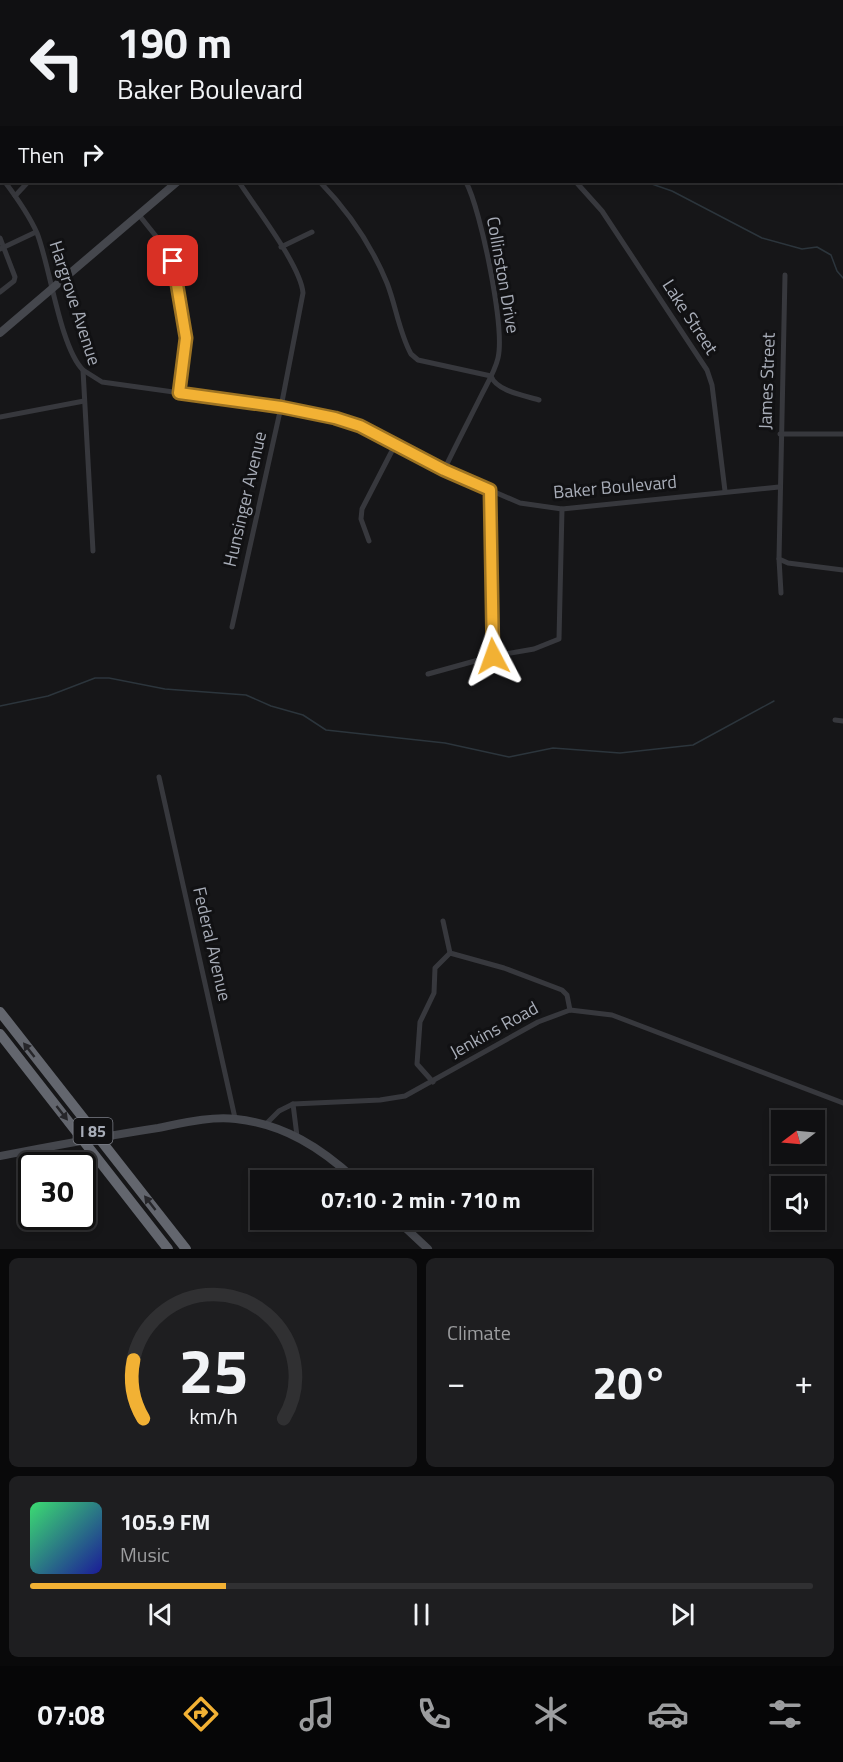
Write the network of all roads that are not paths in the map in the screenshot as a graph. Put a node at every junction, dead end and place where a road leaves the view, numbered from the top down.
1 (6, 183) edge
2 (27, 183) edge
3 (176, 183) edge
4 (240, 183) edge
5 (321, 183) edge
6 (466, 183) edge
7 (577, 183) edge
8 (15, 196) junction
9 (139, 214) junction
10 (36, 232) junction
11 (312, 232) dead end
12 (0, 238) edge
13 (2, 247) edge
14 (281, 247) junction
15 (785, 275) dead end
16 (52, 290) junction
17 (0, 292) edge
18 (0, 333) edge
19 (83, 370) junction
20 (490, 376) junction
21 (179, 393) junction
22 (539, 400) dead end
23 (84, 401) junction
24 (281, 407) junction
25 (0, 417) edge
26 (780, 434) junction
27 (843, 434) edge
28 (395, 445) junction
29 (444, 470) junction
30 (779, 487) junction
31 (490, 490) junction
32 (725, 491) junction
33 (562, 509) junction
34 (369, 541) dead end
35 (93, 550) dead end
36 (779, 559) junction
37 (843, 570) edge
38 (781, 593) dead end
39 (232, 627) dead end
40 (493, 656) junction
41 (428, 674) dead end
42 (835, 720) dead end
43 (843, 721) edge
44 (159, 777) dead end
45 (443, 921) dead end
46 (450, 953) junction
47 (570, 1010) junction
48 (0, 1012) edge
49 (0, 1034) edge
50 (433, 1082) junction
51 (843, 1103) edge
52 (293, 1104) junction
53 (235, 1118) junction
54 (266, 1124) junction
55 (297, 1136) junction
56 (0, 1156) edge
57 (345, 1170) edge
58 (408, 1230) edge
59 (168, 1249) edge
60 (186, 1249) edge
61 (428, 1249) edge

1 - 8 street, Hargrove Avenue
2 - 8 street
3 - 9 street
4 - 14 street, Hunsinger Avenue
5 - 20 street
6 - 20 street, Collinston Drive
7 - 32 street, Lake Street
8 - 10 street, Hargrove Avenue
9 - 16 street
9 - 21 street
10 - 13 street
10 - 16 street, Hargrove Avenue
11 - 14 street
12 - 13 street
13 - 17 street
14 - 24 street, Hunsinger Avenue
15 - 26 street, James Street
16 - 18 street
16 - 19 street, Hargrove Avenue
19 - 21 street, Baker Boulevard
19 - 23 street, Hargrove Avenue
20 - 22 street
20 - 29 street, Collinston Drive
21 - 24 street, Baker Boulevard
23 - 25 street
23 - 35 street, Hargrove Avenue
24 - 28 street, Baker Boulevard
24 - 39 street, Hunsinger Avenue
26 - 27 street
26 - 30 street, James Street
28 - 29 street, Baker Boulevard
28 - 34 street
29 - 31 street, Baker Boulevard
30 - 32 street, Baker Boulevard
30 - 36 street, James Street
31 - 33 street, Baker Boulevard
31 - 40 street
32 - 33 street, Baker Boulevard
33 - 40 street
36 - 37 street
36 - 38 street, James Street
40 - 41 street
42 - 43 street
44 - 53 street, Federal Avenue
45 - 46 street
46 - 47 street
46 - 50 street
47 - 50 street, Jenkins Road
47 - 51 street, Jenkins Road
60 -> 48 highway, I 85
49 -> 59 highway, I 85
50 - 52 street, Jenkins Road
52 - 54 street
52 - 55 street
53 - 54 street
53 - 56 street
54 - 55 street
55 - 57 street
58 - 61 street

